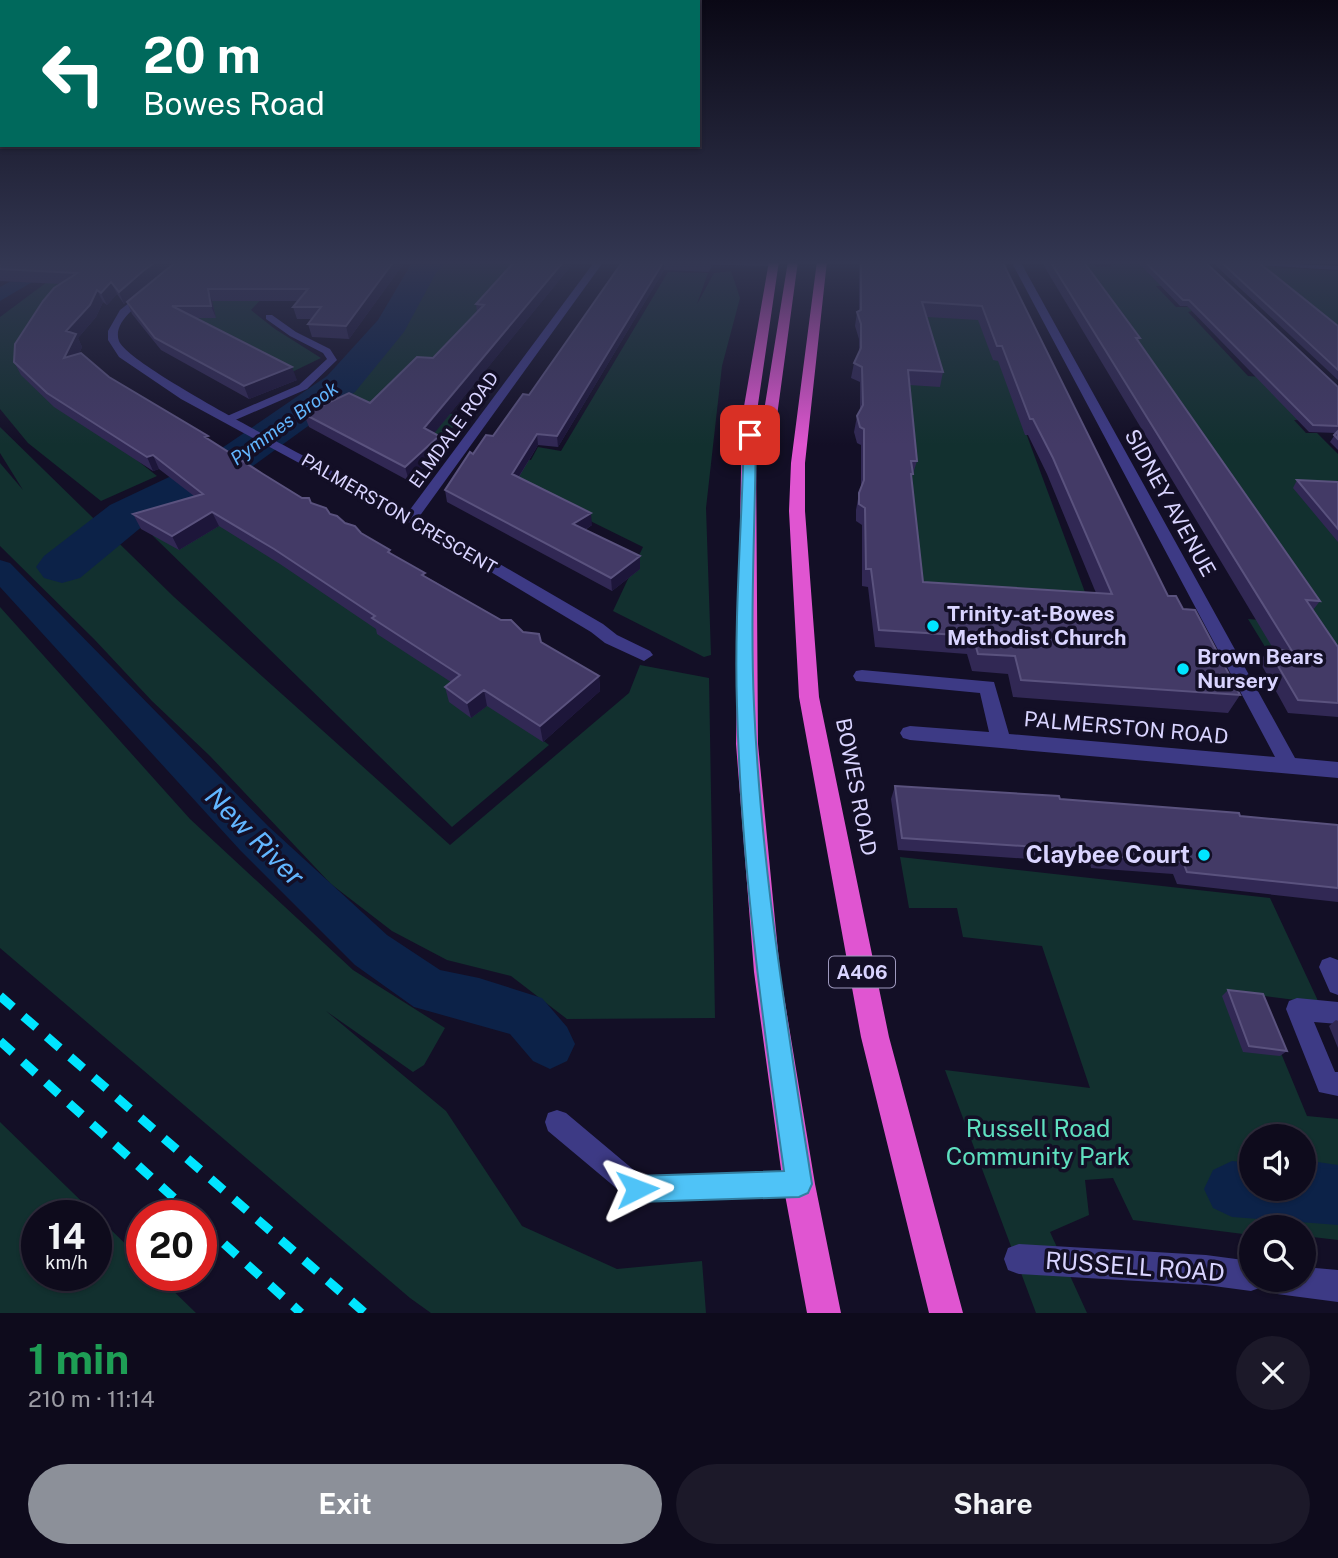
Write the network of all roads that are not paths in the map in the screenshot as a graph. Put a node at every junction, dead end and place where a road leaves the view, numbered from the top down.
1 (118, 322) edge
2 (276, 322) edge
3 (555, 322) edge
4 (764, 322) edge
5 (784, 322) edge
6 (815, 322) edge
7 (1048, 322) edge
8 (229, 419) junction
9 (751, 451) junction
10 (411, 518) junction
11 (644, 655) dead end
12 (862, 676) dead end
13 (910, 733) dead end
14 (1001, 741) junction
15 (1289, 765) junction
16 (1338, 770) edge
17 (1338, 1013) edge
18 (1338, 1084) edge
19 (557, 1122) dead end
20 (799, 1184) junction
21 (1019, 1259) dead end
22 (1239, 1274) edge
23 (1316, 1283) edge
24 (1338, 1286) edge
25 (824, 1313) edge
26 (946, 1313) edge

1 - 8 street, PALMERSTON CRESCENT
2 - 8 lane
3 - 10 street, ELMDALE ROAD
4 - 9 highway
5 - 9 highway
6 - 26 highway, BOWES ROAD / A406
7 - 15 street, SIDNEY AVENUE
8 - 10 street, PALMERSTON CRESCENT
9 - 20 highway
10 - 11 street, PALMERSTON CRESCENT
12 - 14 street
13 - 14 street, PALMERSTON ROAD
14 - 15 street, PALMERSTON ROAD
15 - 16 street, PALMERSTON ROAD
17 - 18 lane
19 - 20 lane
20 - 25 highway
21 - 22 street, RUSSELL ROAD
23 - 24 street

